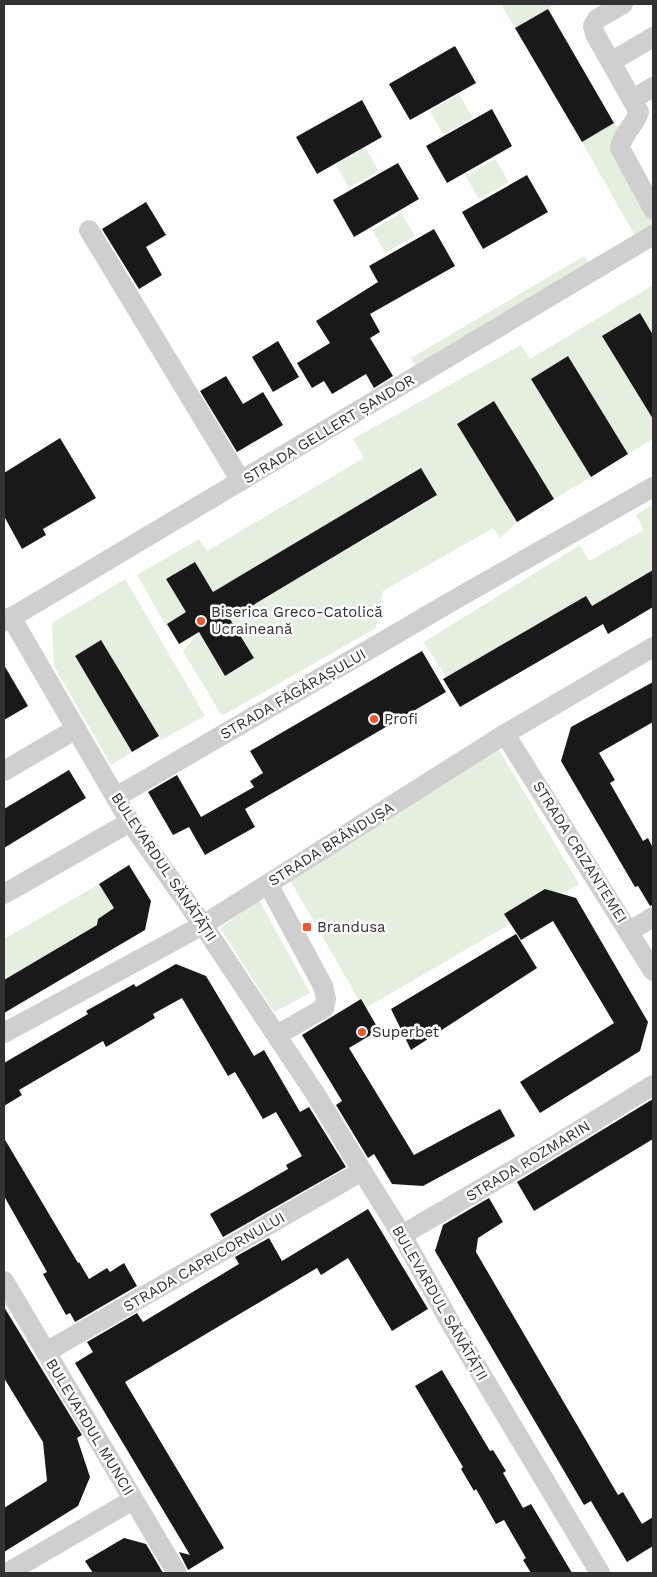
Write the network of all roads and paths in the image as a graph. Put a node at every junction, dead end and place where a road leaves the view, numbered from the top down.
1 (623, 4) edge
2 (653, 37) edge
3 (612, 62) junction
4 (653, 87) edge
5 (633, 99) junction
6 (653, 209) edge
7 (89, 230) dead end
8 (653, 234) edge
9 (241, 481) junction
10 (653, 487) edge
11 (8, 620) edge
12 (653, 647) edge
13 (76, 729) junction
14 (505, 734) junction
15 (4, 771) edge
16 (116, 797) junction
17 (130, 822) junction
18 (268, 884) junction
19 (4, 894) edge
20 (653, 917) edge
21 (203, 925) junction
22 (630, 931) junction
23 (653, 971) edge
24 (4, 1033) edge
25 (277, 1035) junction
26 (653, 1085) edge
27 (362, 1172) junction
28 (402, 1235) junction
29 (4, 1281) edge
30 (46, 1352) junction
31 (133, 1500) junction
32 (8, 1573) edge
33 (177, 1573) edge
34 (600, 1573) edge

1 - 3 street
2 - 3 street
3 - 5 street
4 - 5 street
5 - 6 street
7 - 9 street
8 - 9 street, STRADA GELLERT ȘANDOR
9 - 11 street, STRADA GELLERT ȘANDOR
10 - 16 street, STRADA FĂGĂRAȘULUI
11 - 13 street, BULEVARDUL SĂNĂTĂȚII
12 - 14 street, STRADA BRÂNDUȘA
13 - 15 street
13 - 16 street, BULEVARDUL SĂNĂTĂȚII
14 - 18 street, STRADA BRÂNDUȘA
14 - 22 street, STRADA CRIZANTEMEI
16 - 17 street, BULEVARDUL SĂNĂTĂȚII
17 - 19 street
17 - 21 street, BULEVARDUL SĂNĂTĂȚII
18 - 21 street, STRADA BRÂNDUȘA
18 - 25 street
20 - 22 street
21 - 24 street, STRADA BRÂNDUȘA
21 - 25 street, BULEVARDUL SĂNĂTĂȚII
22 - 23 street, STRADA CRIZANTEMEI
25 - 27 street, BULEVARDUL SĂNĂTĂȚII
26 - 28 street, STRADA ROZMARIN
27 - 28 street, BULEVARDUL SĂNĂTĂȚII
27 - 30 street, STRADA CAPRICORNULUI
28 - 34 street, BULEVARDUL SĂNĂTĂȚII
29 - 30 street, BULEVARDUL MUNCII
30 - 31 street, BULEVARDUL MUNCII
31 - 32 street
31 - 33 street, BULEVARDUL MUNCII

